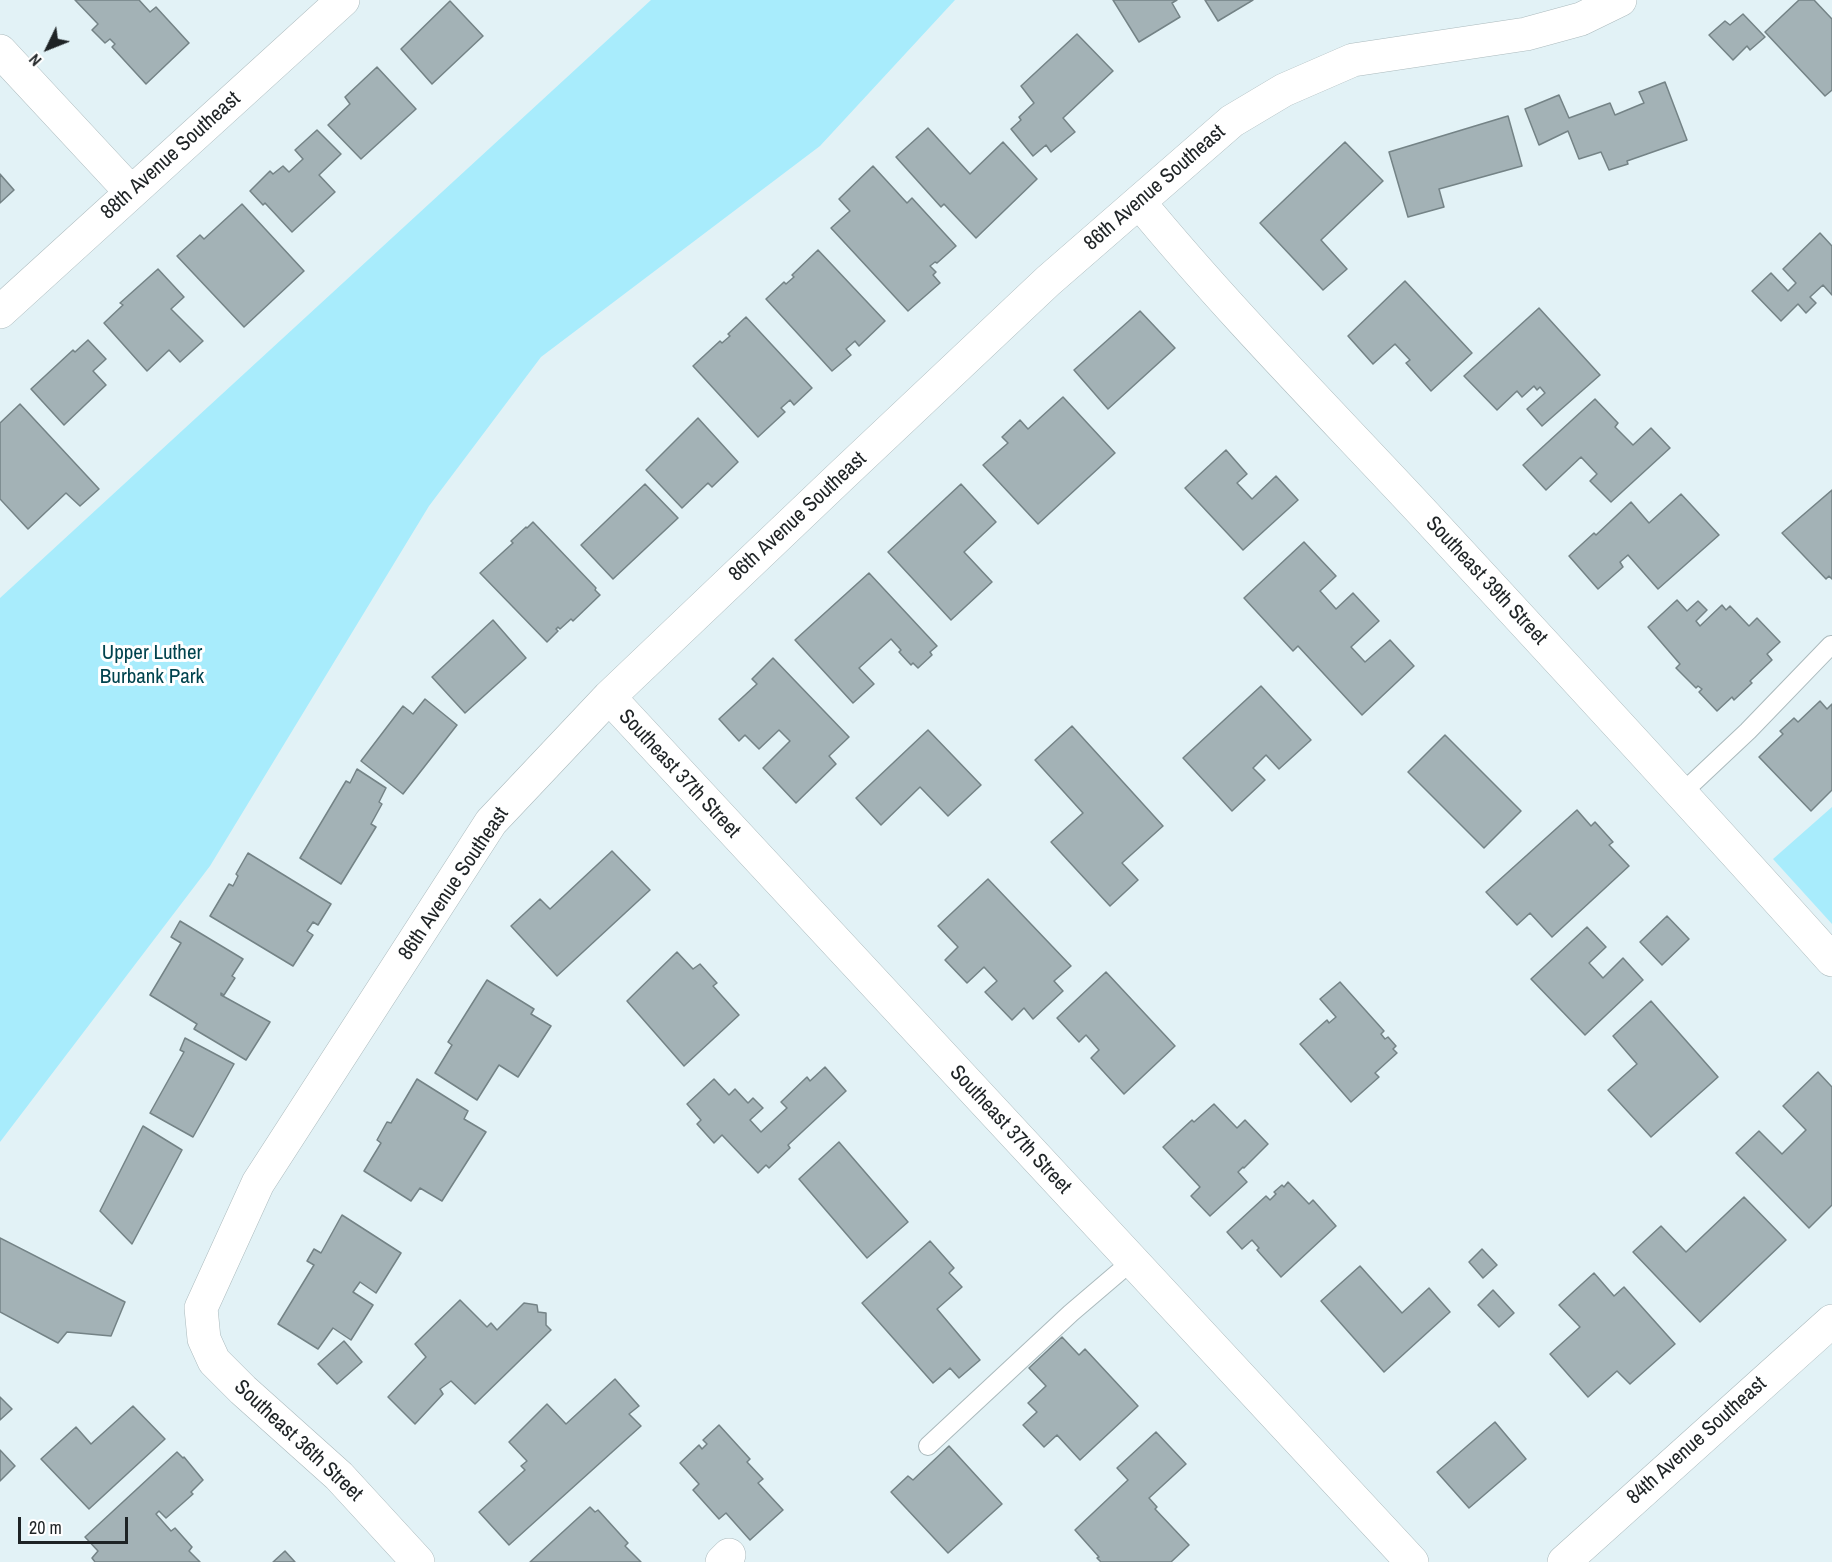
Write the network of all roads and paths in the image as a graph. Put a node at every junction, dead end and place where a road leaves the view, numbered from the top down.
1 (343, 0) edge
2 (1620, 0) edge
3 (0, 51) edge
4 (131, 192) junction
5 (1139, 202) junction
6 (0, 312) edge
7 (1831, 645) edge
8 (609, 697) junction
9 (1681, 794) junction
10 (1832, 960) edge
11 (1132, 1261) junction
12 (201, 1308) joint
13 (1832, 1321) edge
14 (927, 1446) dead end
15 (418, 1562) edge
16 (1412, 1562) edge
17 (1563, 1562) edge

1 - 4 street, 88th Avenue Southeast
2 - 5 street, 86th Avenue Southeast
3 - 4 street
4 - 6 street, 88th Avenue Southeast
5 - 8 street, 86th Avenue Southeast
5 - 9 street, Southeast 39th Street
7 - 9 lane
8 - 11 street, Southeast 37th Street
8 - 12 street, 86th Avenue Southeast
9 - 10 street, Southeast 39th Street
11 - 14 lane
11 - 16 street, Southeast 37th Street
12 - 15 street, Southeast 36th Street
13 - 17 street, 84th Avenue Southeast

